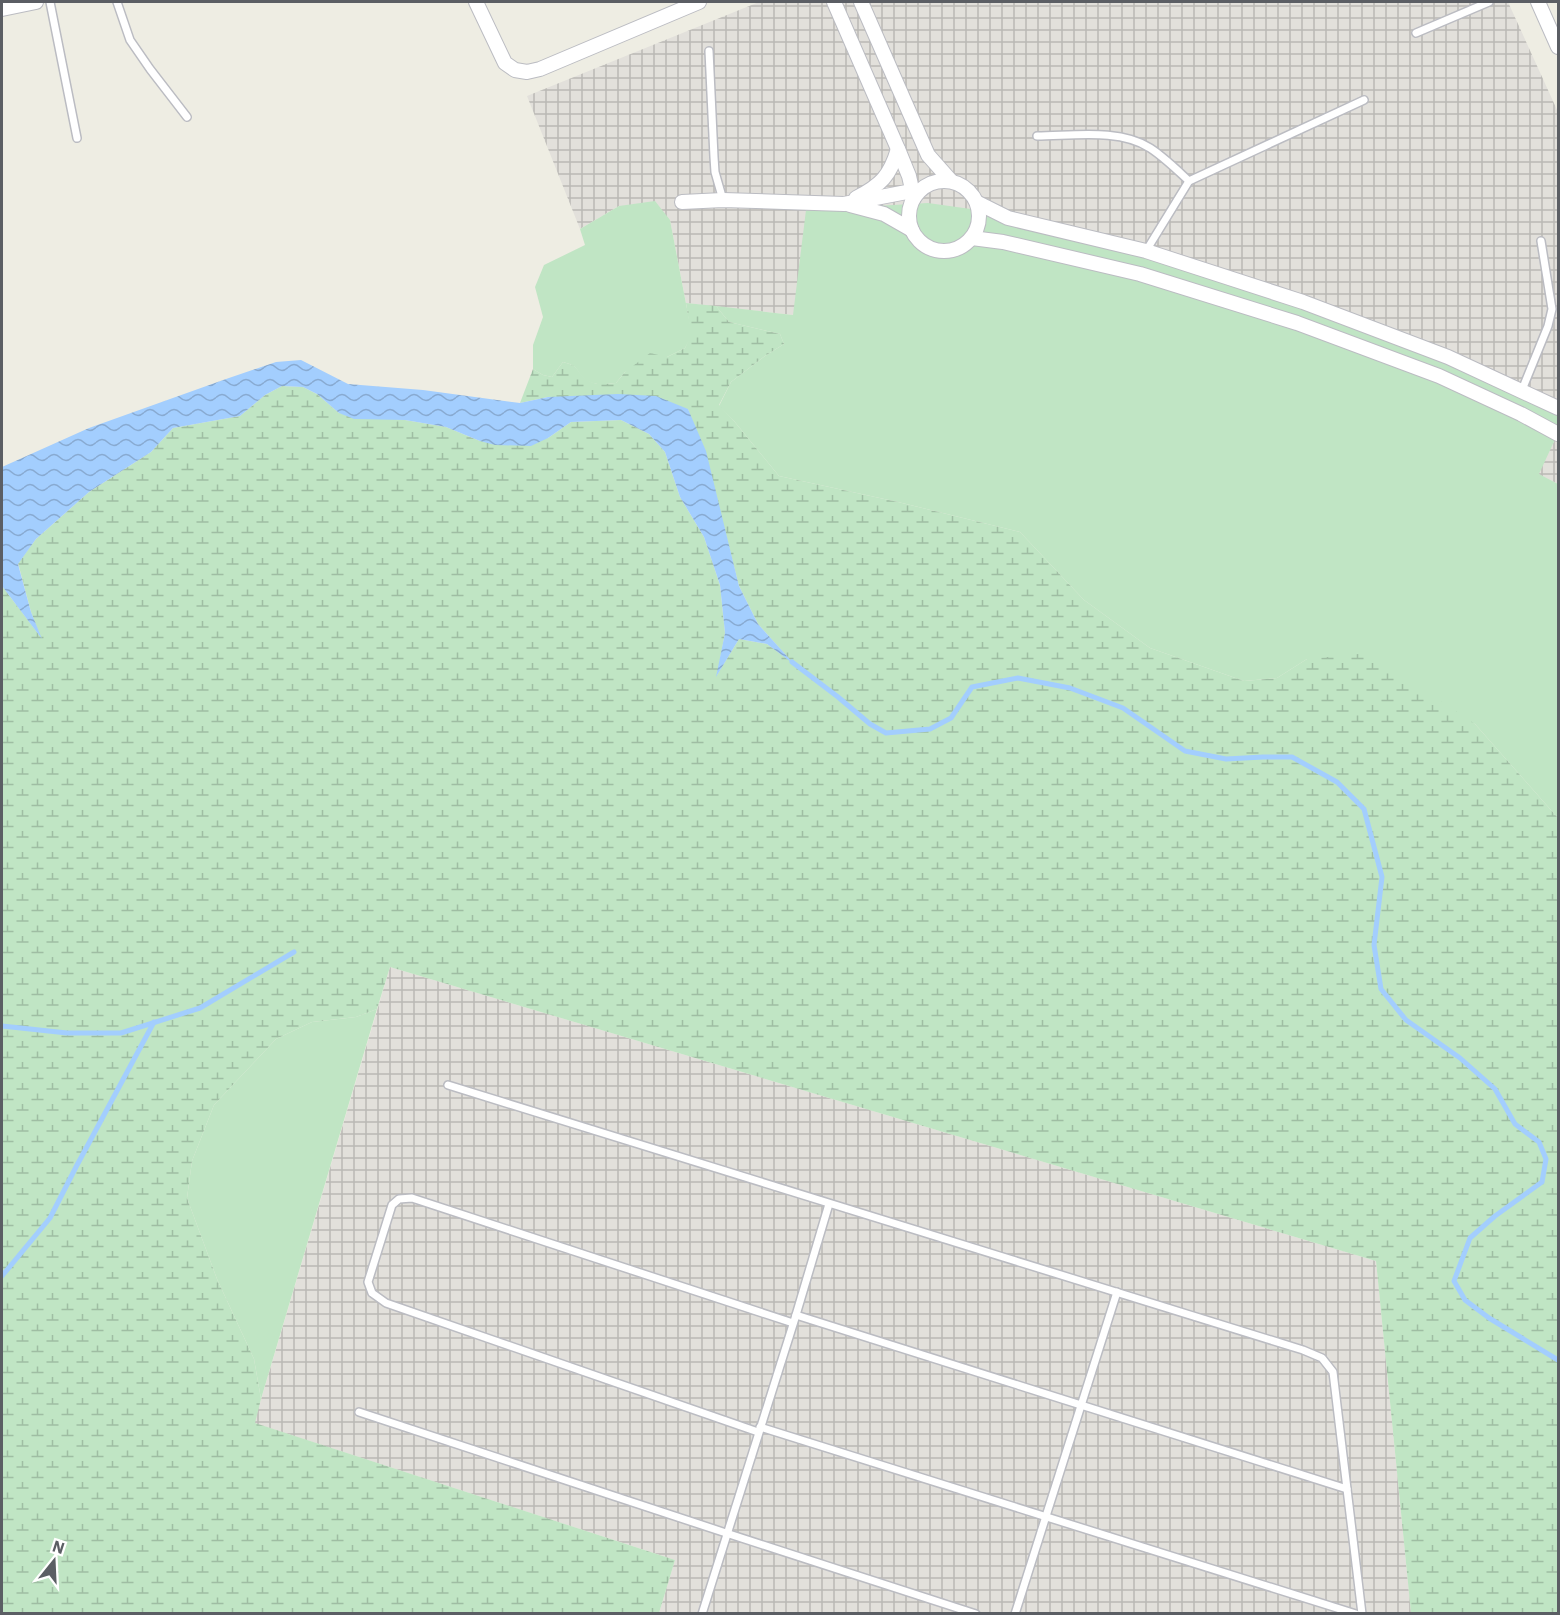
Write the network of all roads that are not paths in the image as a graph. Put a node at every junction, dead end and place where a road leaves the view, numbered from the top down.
1 (36, 2) edge
2 (50, 2) edge
3 (117, 2) edge
4 (476, 2) edge
5 (699, 2) edge
6 (834, 2) edge
7 (861, 2) edge
8 (1489, 2) edge
9 (1538, 2) edge
10 (2, 9) edge
11 (1416, 33) dead end
12 (1558, 47) edge
13 (709, 51) dead end
14 (1364, 100) dead end
15 (187, 117) dead end
16 (1036, 136) dead end
17 (77, 138) dead end
18 (898, 149) junction
19 (951, 181) junction
20 (1189, 181) junction
21 (913, 194) junction
22 (723, 200) junction
23 (682, 202) dead end
24 (844, 204) junction
25 (978, 204) junction
26 (912, 230) junction
27 (972, 238) junction
28 (1541, 241) dead end
29 (1146, 251) junction
30 (1522, 390) junction
31 (1558, 408) edge
32 (1558, 434) edge
33 (448, 1085) dead end
34 (829, 1204) junction
35 (1117, 1292) junction
36 (794, 1319) junction
37 (1082, 1405) junction
38 (359, 1412) dead end
39 (759, 1430) junction
40 (1347, 1489) junction
41 (1046, 1517) junction
42 (726, 1533) junction
43 (702, 1614) edge
44 (976, 1614) edge
45 (1015, 1614) edge
46 (1356, 1614) edge
47 (1362, 1614) edge

1 - 10 street
2 - 17 lane
3 - 15 lane
4 - 5 street
6 - 18 street
7 - 19 street
8 - 11 lane
9 - 12 street
13 - 22 lane
14 - 20 lane
16 - 20 lane
18 - 21 street
18 - 24 street
19 - 21 street
19 - 25 street
20 - 29 lane
21 - 24 street
21 - 26 street
22 - 23 street
22 - 24 street
24 - 26 street
25 - 27 street
25 - 29 street
26 - 27 street
27 - 32 street
28 - 30 lane
29 - 30 street
30 - 31 street
33 - 34 lane
34 - 35 lane
34 - 36 lane
35 - 37 lane
35 - 40 lane
36 - 37 lane
36 - 39 lane
36 - 39 lane
37 - 40 lane
37 - 41 lane
38 - 42 lane
39 - 41 lane
39 - 42 lane
40 - 47 lane
41 - 45 lane
41 - 46 lane
42 - 43 lane
42 - 44 lane

